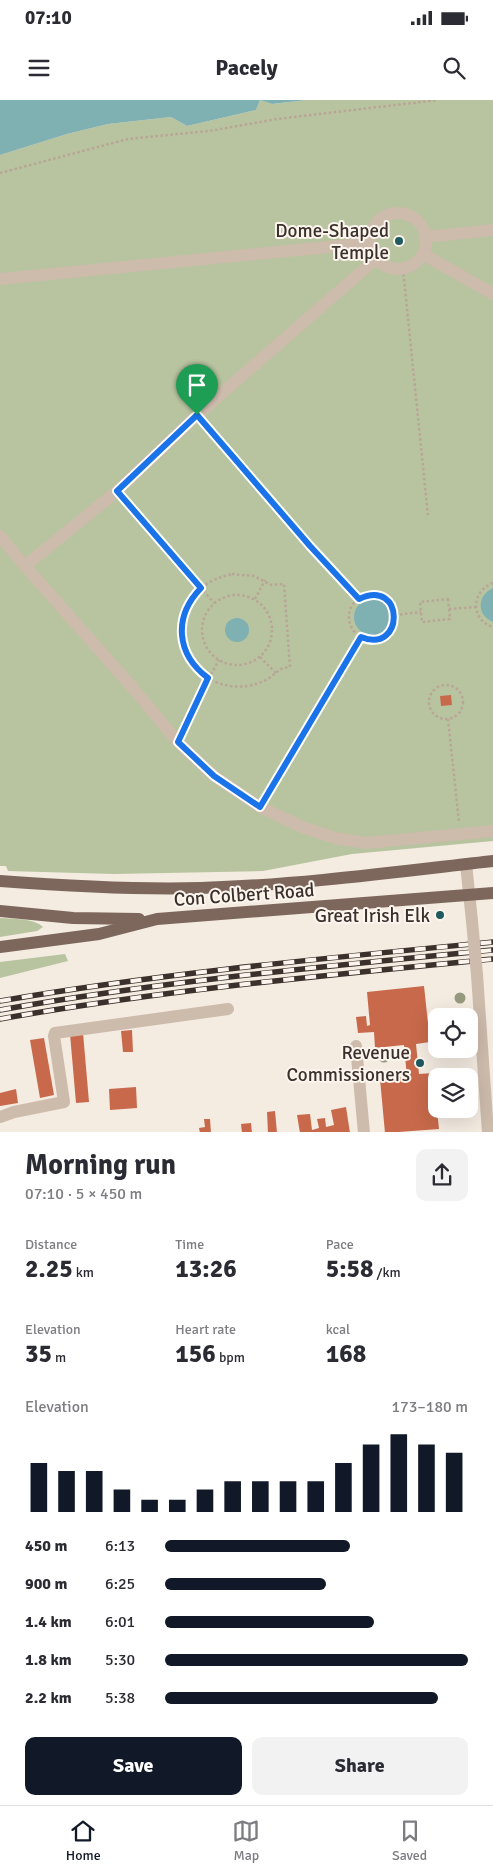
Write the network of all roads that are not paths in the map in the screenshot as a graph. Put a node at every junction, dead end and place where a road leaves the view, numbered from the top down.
1 (493, 230) edge
2 (426, 237) junction
3 (370, 243) junction
4 (423, 254) junction
5 (376, 259) junction
6 (0, 280) edge
7 (493, 294) edge
8 (0, 536) edge
9 (25, 566) junction
10 (493, 831) edge
11 (493, 861) edge
12 (466, 864) junction
13 (0, 882) edge
14 (493, 893) edge
15 (469, 895) junction
16 (0, 911) edge
17 (157, 919) junction
18 (0, 947) edge
19 (228, 1009) dead end
20 (356, 1046) dead end
21 (0, 1117) edge
22 (364, 1132) edge
23 (488, 1132) edge

1 - 2 street
2 - 3 street
2 - 4 street
3 - 5 street
3 - 6 street
4 - 5 street
4 - 7 street
5 - 9 street
8 - 9 street
9 - 10 street
11 - 12 main road, Con Colbert Road
12 - 13 main road, Con Colbert Road
12 - 15 street
14 - 15 main road, Con Colbert Road
15 - 17 main road, Con Colbert Road
15 - 23 street, bridge
16 - 17 main road
17 - 18 main road, Con Colbert Road
19 - 21 street
20 - 22 street

